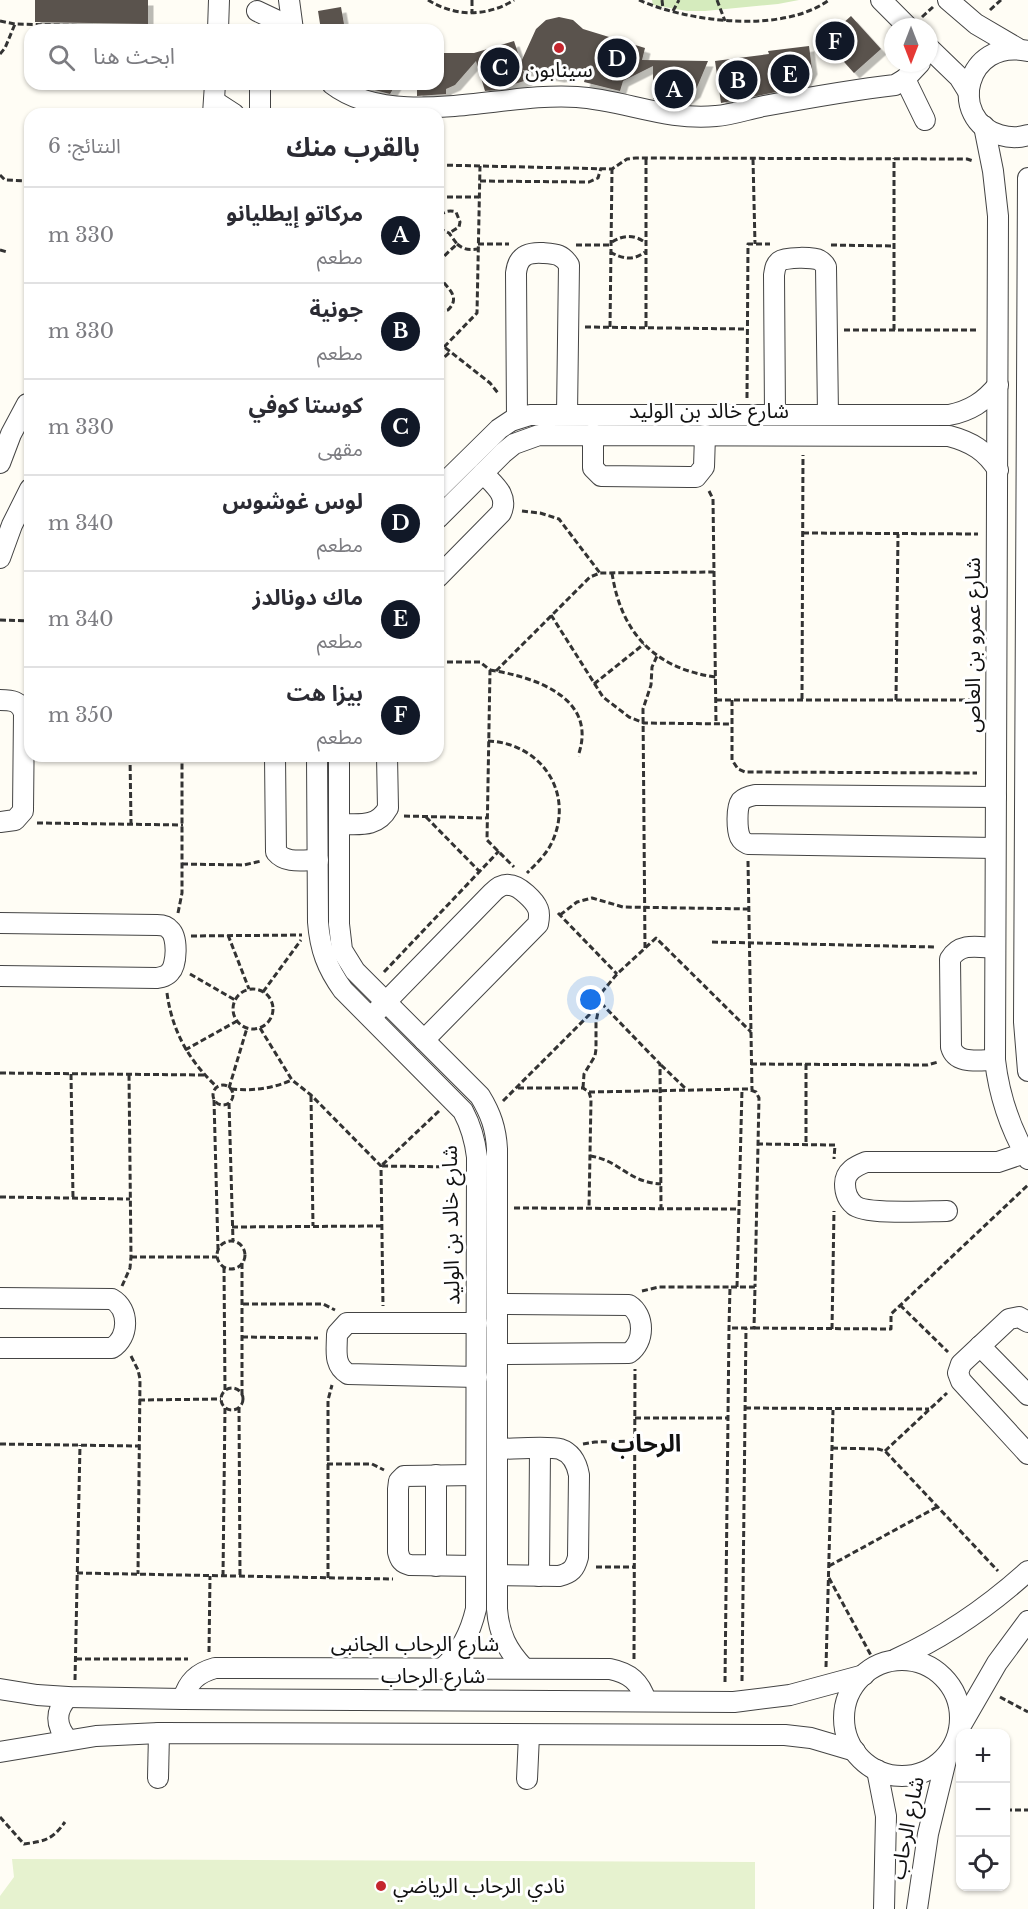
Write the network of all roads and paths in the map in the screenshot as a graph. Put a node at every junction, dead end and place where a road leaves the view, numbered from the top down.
1 (219, 0) edge
2 (289, 0) edge
3 (428, 0) edge
4 (472, 0) edge
5 (514, 0) edge
6 (639, 0) edge
7 (662, 0) edge
8 (680, 0) edge
9 (717, 0) edge
10 (829, 0) edge
11 (881, 0) edge
12 (941, 3) edge
13 (663, 9) junction
14 (672, 12) junction
15 (256, 14) edge
16 (472, 14) junction
17 (903, 18) edge
18 (921, 18) edge
19 (0, 21) edge
20 (725, 21) junction
21 (15, 24) junction
22 (24, 24) edge
23 (218, 24) edge
24 (281, 24) edge
25 (292, 24) edge
26 (1022, 50) edge
27 (0, 54) edge
28 (938, 61) edge
29 (911, 72) edge
30 (905, 79) junction
31 (260, 90) edge
32 (342, 90) edge
33 (969, 93) junction
34 (260, 108) edge
35 (925, 120) dead end
36 (984, 126) junction
37 (1028, 135) edge
38 (894, 158) junction
39 (646, 159) junction
40 (753, 159) junction
41 (444, 165) edge
42 (480, 166) junction
43 (601, 168) junction
44 (612, 169) junction
45 (993, 171) junction
46 (0, 175) edge
47 (1028, 178) edge
48 (24, 181) edge
49 (480, 181) junction
50 (444, 196) edge
51 (479, 197) junction
52 (444, 212) edge
53 (444, 231) edge
54 (449, 233) junction
55 (610, 243) junction
56 (646, 243) junction
57 (458, 244) junction
58 (755, 244) dead end
59 (478, 249) junction
60 (0, 250) edge
61 (646, 251) junction
62 (7, 252) dead end
63 (610, 252) junction
64 (444, 255) edge
65 (444, 284) edge
66 (444, 311) edge
67 (568, 327) junction
68 (610, 327) junction
69 (646, 328) junction
70 (747, 329) dead end
71 (827, 330) junction
72 (894, 330) junction
73 (998, 330) junction
74 (444, 347) joint
75 (1028, 351) edge
76 (450, 352) junction
77 (444, 358) edge
78 (998, 386) junction
79 (24, 405) edge
80 (24, 410) edge
81 (567, 414) junction
82 (775, 415) junction
83 (828, 415) junction
84 (514, 420) junction
85 (0, 426) edge
86 (593, 434) junction
87 (705, 435) junction
88 (803, 435) junction
89 (0, 464) edge
90 (998, 470) junction
91 (483, 473) junction
92 (696, 477) junction
93 (444, 483) edge
94 (24, 501) edge
95 (444, 512) edge
96 (501, 513) junction
97 (803, 533) junction
98 (898, 534) junction
99 (998, 534) junction
100 (0, 558) edge
101 (444, 571) edge
102 (714, 572) junction
103 (600, 573) junction
104 (612, 573) junction
105 (551, 615) junction
106 (0, 620) edge
107 (24, 621) edge
108 (644, 644) junction
109 (657, 656) junction
110 (997, 656) junction
111 (1026, 656) junction
112 (444, 662) edge
113 (490, 670) junction
114 (496, 671) junction
115 (716, 677) junction
116 (594, 684) junction
117 (1026, 694) junction
118 (997, 697) junction
119 (802, 699) junction
120 (0, 700) edge
121 (716, 700) junction
122 (732, 700) junction
123 (897, 700) junction
124 (644, 723) junction
125 (716, 723) junction
126 (732, 724) junction
127 (488, 741) junction
128 (578, 756) dead end
129 (130, 762) edge
130 (182, 762) edge
131 (275, 762) edge
132 (317, 762) edge
133 (339, 762) edge
134 (387, 762) edge
135 (996, 773) junction
136 (996, 797) junction
137 (384, 816) junction
138 (426, 817) junction
139 (486, 818) junction
140 (4, 822) edge
141 (131, 824) junction
142 (339, 824) junction
143 (183, 825) junction
144 (748, 844) junction
145 (995, 848) junction
146 (499, 851) junction
147 (276, 852) junction
148 (318, 860) junction
149 (182, 864) junction
150 (515, 868) dead end
151 (479, 871) junction
152 (523, 877) dead end
153 (553, 907) dead end
154 (646, 907) junction
155 (749, 909) junction
156 (560, 915) junction
157 (0, 923) edge
158 (172, 933) junction
159 (228, 935) junction
160 (712, 942) dead end
161 (749, 943) junction
162 (645, 948) junction
163 (995, 948) junction
164 (954, 953) junction
165 (169, 971) junction
166 (617, 974) junction
167 (0, 976) edge
168 (370, 986) junction
169 (249, 989) junction
170 (263, 992) junction
171 (235, 1000) junction
172 (387, 1002) junction
173 (601, 1003) junction
174 (370, 1017) junction
175 (237, 1021) junction
176 (247, 1028) junction
177 (260, 1028) junction
178 (751, 1032) junction
179 (424, 1040) junction
180 (185, 1050) junction
181 (952, 1053) junction
182 (995, 1060) junction
183 (660, 1064) junction
184 (751, 1064) junction
185 (806, 1064) junction
186 (1028, 1071) edge
187 (0, 1074) edge
188 (71, 1074) junction
189 (129, 1075) junction
190 (204, 1076) junction
191 (292, 1080) junction
192 (217, 1087) junction
193 (230, 1088) junction
194 (518, 1088) junction
195 (584, 1088) junction
196 (742, 1089) junction
197 (688, 1090) junction
198 (752, 1090) junction
199 (660, 1091) junction
200 (589, 1092) junction
201 (311, 1095) junction
202 (452, 1098) junction
203 (214, 1100) junction
204 (229, 1103) junction
205 (490, 1112) junction
206 (757, 1144) junction
207 (806, 1145) junction
208 (590, 1156) junction
209 (1026, 1156) edge
210 (381, 1166) junction
211 (477, 1168) junction
212 (834, 1168) dead end
213 (661, 1184) junction
214 (1028, 1185) edge
215 (0, 1197) edge
216 (73, 1198) junction
217 (130, 1199) junction
218 (834, 1203) dead end
219 (497, 1208) junction
220 (589, 1209) junction
221 (661, 1209) junction
222 (739, 1209) junction
223 (947, 1211) dead end
224 (313, 1226) junction
225 (382, 1226) junction
226 (232, 1227) junction
227 (233, 1241) junction
228 (218, 1249) junction
229 (131, 1257) junction
230 (217, 1257) junction
231 (242, 1263) junction
232 (224, 1267) junction
233 (730, 1287) junction
234 (737, 1287) junction
235 (755, 1287) junction
236 (0, 1298) edge
237 (112, 1299) junction
238 (243, 1304) junction
239 (497, 1304) junction
240 (620, 1304) junction
241 (900, 1305) junction
242 (1028, 1322) edge
243 (383, 1323) junction
244 (477, 1323) junction
245 (729, 1328) junction
246 (746, 1328) junction
247 (754, 1328) junction
248 (832, 1329) junction
249 (342, 1330) junction
250 (242, 1337) junction
251 (120, 1343) junction
252 (980, 1346) junction
253 (0, 1348) edge
254 (629, 1353) junction
255 (497, 1354) junction
256 (961, 1373) junction
257 (348, 1374) junction
258 (477, 1377) junction
259 (225, 1391) junction
260 (242, 1394) junction
261 (1028, 1395) edge
262 (221, 1399) junction
263 (139, 1400) junction
264 (225, 1407) junction
265 (239, 1407) junction
266 (745, 1408) junction
267 (477, 1409) junction
268 (929, 1409) junction
269 (497, 1410) junction
270 (833, 1410) junction
271 (635, 1418) junction
272 (728, 1418) junction
273 (635, 1441) junction
274 (0, 1444) edge
275 (80, 1445) junction
276 (139, 1446) junction
277 (832, 1448) junction
278 (497, 1449) junction
279 (540, 1449) junction
280 (885, 1451) junction
281 (1028, 1454) edge
282 (570, 1456) junction
283 (327, 1464) junction
284 (436, 1475) junction
285 (476, 1475) junction
286 (399, 1481) junction
287 (937, 1507) junction
288 (436, 1566) junction
289 (476, 1566) junction
290 (576, 1566) junction
291 (829, 1566) junction
292 (635, 1567) junction
293 (1028, 1571) edge
294 (77, 1573) junction
295 (138, 1574) junction
296 (497, 1575) junction
297 (210, 1576) junction
298 (223, 1576) junction
299 (240, 1576) junction
300 (539, 1576) junction
301 (828, 1577) junction
302 (328, 1578) junction
303 (396, 1579) dead end
304 (1011, 1586) junction
305 (1028, 1621) edge
306 (76, 1659) junction
307 (209, 1665) junction
308 (878, 1667) junction
309 (443, 1668) junction
310 (524, 1668) junction
311 (634, 1679) junction
312 (826, 1687) junction
313 (982, 1687) junction
314 (0, 1689) edge
315 (72, 1697) junction
316 (183, 1699) junction
317 (646, 1701) junction
318 (733, 1701) junction
319 (1028, 1712) edge
320 (960, 1727) junction
321 (159, 1733) junction
322 (529, 1735) junction
323 (68, 1740) junction
324 (855, 1751) junction
325 (0, 1752) edge
326 (946, 1756) junction
327 (877, 1770) junction
328 (158, 1778) dead end
329 (527, 1779) dead end
330 (1010, 1810) edge
331 (1028, 1810) edge
332 (1, 1819) edge
333 (65, 1822) dead end
334 (884, 1909) edge
335 (917, 1909) edge

1 - 23 street
2 - 25 street
3 - 16 path
4 - 16 path
5 - 16 path
6 - 13 path
7 - 13 path
8 - 14 path
9 - 20 path
10 - 20 path
11 - 17 street
12 - 18 path
12 - 26 street
13 - 14 path
14 - 20 path
15 - 24 street
19 - 21 path
21 - 22 path
21 - 27 path
26 - 33 street
28 - 33 street, شارع عمرو بن العاص
29 - 30 street
30 - 32 street
30 - 35 street
31 - 34 street
33 - 36 street, شارع عمرو بن العاص
36 - 37 street
36 - 45 street, شارع عمرو بن العاص
38 - 40 path
38 - 45 path
38 - 72 path
39 - 40 path
39 - 44 path
39 - 56 path
40 - 58 path
41 - 42 path
42 - 43 path
42 - 49 path
43 - 44 path
43 - 49 path
44 - 55 path
45 - 73 street, شارع عمرو بن العاص
46 - 48 path
47 - 75 street
49 - 51 path
50 - 51 path
51 - 59 path
52 - 54 path
53 - 54 path
54 - 57 path
55 - 56 path
55 - 63 path
56 - 61 path
57 - 59 path
57 - 64 path
59 - 74 path
60 - 62 path
61 - 63 path
61 - 69 path
63 - 68 path
65 - 66 path
67 - 68 path
67 - 81 street
67 - 84 street
68 - 69 path
69 - 70 path
71 - 72 path
71 - 82 street
71 - 83 street
72 - 73 path
73 - 78 street, شارع عمرو بن العاص
74 - 76 path
75 - 111 street
76 - 77 path
76 - 84 path
78 - 83 street, شارع خالد بن الوليد
78 - 90 street, شارع عمرو بن العاص
79 - 85 street
80 - 89 street
81 - 82 street, شارع خالد بن الوليد
81 - 84 street, شارع خالد بن الوليد
82 - 83 street, شارع خالد بن الوليد
84 - 93 street
86 - 87 street, شارع خالد بن الوليد
86 - 91 street, شارع خالد بن الوليد
86 - 92 street
87 - 88 street, شارع خالد بن الوليد
87 - 92 street
88 - 90 street, شارع خالد بن الوليد
88 - 97 path
90 - 99 street, شارع عمرو بن العاص
91 - 95 street, شارع خالد بن الوليد
91 - 96 street
92 - 102 path
94 - 100 street
96 - 101 street
96 - 103 path
97 - 98 path
97 - 119 path
98 - 99 path
98 - 123 path
99 - 110 street, شارع عمرو بن العاص
102 - 104 path
102 - 115 path
103 - 104 path
103 - 105 path
104 - 108 path
105 - 114 path
105 - 116 path
106 - 107 path
108 - 109 path
108 - 116 path
109 - 115 path
109 - 124 path
110 - 111 street
110 - 118 street, شارع عمرو بن العاص
111 - 117 street
112 - 113 path
113 - 114 path
113 - 127 path
114 - 128 path
115 - 121 path
116 - 124 path
117 - 118 street
117 - 186 street
118 - 123 path
118 - 135 street, شارع عمرو بن العاص
119 - 122 path
119 - 123 path
120 - 140 street
121 - 122 path
121 - 125 path
122 - 126 path
124 - 125 path
124 - 154 path
125 - 126 path
126 - 135 path
127 - 139 path
127 - 152 path
129 - 141 path
130 - 143 path
131 - 147 street
132 - 148 street, شارع خالد بن الوليد
133 - 142 street
134 - 137 street
135 - 136 street, شارع عمرو بن العاص
136 - 144 street
136 - 145 street, شارع عمرو بن العاص
137 - 138 path
137 - 142 street
138 - 139 path
138 - 151 path
139 - 146 path
140 - 141 path
141 - 143 path
142 - 168 street
143 - 149 path
144 - 145 street
144 - 155 path
145 - 163 street, شارع عمرو بن العاص
146 - 150 path
146 - 151 path
147 - 148 street
147 - 149 path
148 - 174 street, شارع خالد بن الوليد
149 - 158 path
151 - 168 path
153 - 156 path
154 - 155 path
154 - 156 path
154 - 162 path
155 - 161 path
156 - 166 path
157 - 158 street
158 - 159 path
158 - 165 street
159 - 169 path
159 - 170 path
160 - 161 path
161 - 164 path
161 - 178 path
162 - 166 path
162 - 178 path
163 - 164 street
163 - 182 street, شارع عمرو بن العاص
164 - 181 street
165 - 167 street
165 - 171 path
165 - 180 path
166 - 173 path
168 - 172 street
169 - 170 path
169 - 171 path
170 - 177 path
171 - 175 path
172 - 174 street
172 - 179 street
172 - 179 street
173 - 183 path
173 - 194 path
173 - 195 path
174 - 202 street, شارع خالد بن الوليد
175 - 176 path
175 - 180 path
176 - 177 path
176 - 193 path
177 - 191 path
178 - 184 path
179 - 205 street
180 - 190 path
181 - 182 street
181 - 185 path
182 - 209 street, شارع عمرو بن العاص
183 - 197 path
183 - 199 path
184 - 185 path
184 - 198 path
185 - 207 path
187 - 188 path
188 - 189 path
188 - 216 path
189 - 190 path
189 - 217 path
190 - 192 path
191 - 193 path
191 - 201 path
192 - 193 path
192 - 203 path
193 - 204 path
194 - 195 path
194 - 205 path
195 - 200 path
196 - 197 path
196 - 198 path
196 - 222 path
197 - 199 path
198 - 206 path
199 - 200 path
199 - 213 path
200 - 208 path
201 - 210 path
201 - 224 path
202 - 210 path
202 - 211 street, شارع خالد بن الوليد
203 - 204 path
203 - 228 path
204 - 226 path
205 - 219 street
206 - 207 path
206 - 235 path
207 - 212 path
208 - 213 path
208 - 220 path
209 - 223 street
210 - 211 path
210 - 225 path
211 - 244 street, شارع خالد بن الوليد
213 - 221 path
214 - 241 path
215 - 216 path
216 - 217 path
217 - 229 path
218 - 248 path
219 - 220 path
219 - 239 street
220 - 221 path
221 - 222 path
222 - 234 path
224 - 225 path
224 - 226 path
225 - 243 path
226 - 227 path
227 - 228 path
227 - 231 path
228 - 230 path
229 - 230 path
229 - 237 path
230 - 232 path
231 - 232 path
231 - 238 path
232 - 259 path
233 - 234 path
233 - 240 path
233 - 245 path
234 - 235 path
235 - 247 path
236 - 237 street
237 - 251 street
238 - 249 path
238 - 250 path
239 - 240 street
239 - 255 street
240 - 254 street
241 - 248 path
241 - 256 path
242 - 252 street
243 - 244 street
243 - 249 street
244 - 258 street, شارع خالد بن الوليد
245 - 246 path
245 - 272 path
246 - 247 path
246 - 266 path
247 - 248 path
249 - 250 path
249 - 257 street
250 - 260 path
251 - 253 street
251 - 263 path
252 - 256 street
252 - 261 street
254 - 255 street
254 - 271 path
255 - 269 street
256 - 268 path
256 - 281 street
257 - 258 street
257 - 283 path
258 - 267 street, شارع خالد بن الوليد
259 - 260 path
259 - 262 path
260 - 265 path
262 - 263 path
262 - 264 path
263 - 276 path
264 - 265 path
264 - 298 path
265 - 299 path
266 - 270 path
266 - 318 path
267 - 269 street
267 - 285 street, شارع خالد بن الوليد
268 - 270 path
268 - 280 path
269 - 278 street
270 - 277 path
271 - 272 path
271 - 273 path
272 - 318 path
273 - 282 path
273 - 292 path
274 - 275 path
275 - 276 path
275 - 294 path
276 - 295 path
277 - 280 path
277 - 291 path
278 - 279 street
278 - 296 street
279 - 282 street
279 - 300 street
280 - 287 path
282 - 290 street
283 - 286 path
283 - 302 path
284 - 285 street
284 - 286 street
284 - 288 street
285 - 289 street, شارع خالد بن الوليد
286 - 288 street
287 - 291 path
287 - 304 path
288 - 289 street
289 - 309 street, شارع خالد بن الوليد
290 - 292 path
290 - 300 street
291 - 301 path
292 - 311 path
293 - 304 street
294 - 295 path
294 - 306 path
295 - 297 path
296 - 300 street
296 - 310 street
297 - 298 path
297 - 307 path
298 - 299 path
299 - 302 path
301 - 308 path
301 - 312 path
302 - 303 path
304 - 308 street
305 - 313 street
306 - 307 path
306 - 315 path
307 - 309 street, شارع الرحاب الجانبى
307 - 316 street
308 - 312 street, شارع الرحاب
308 - 320 street
308 - 324 street
309 - 310 street, شارع الرحاب الجانبى
310 - 311 street, شارع الرحاب الجانبى
311 - 317 street
312 - 318 street, شارع الرحاب
313 - 319 path
313 - 320 street
314 - 315 street, شارع الرحاب
315 - 316 street, شارع الرحاب
315 - 323 street
316 - 317 street, شارع الرحاب
317 - 318 street, شارع الرحاب
320 - 326 street
321 - 322 street
321 - 323 street
321 - 328 street
322 - 324 street
322 - 329 street
323 - 325 street
324 - 327 street
326 - 327 street
326 - 335 street, شارع الرحاب
327 - 334 street, شارع الرحاب
330 - 331 path
332 - 333 path

